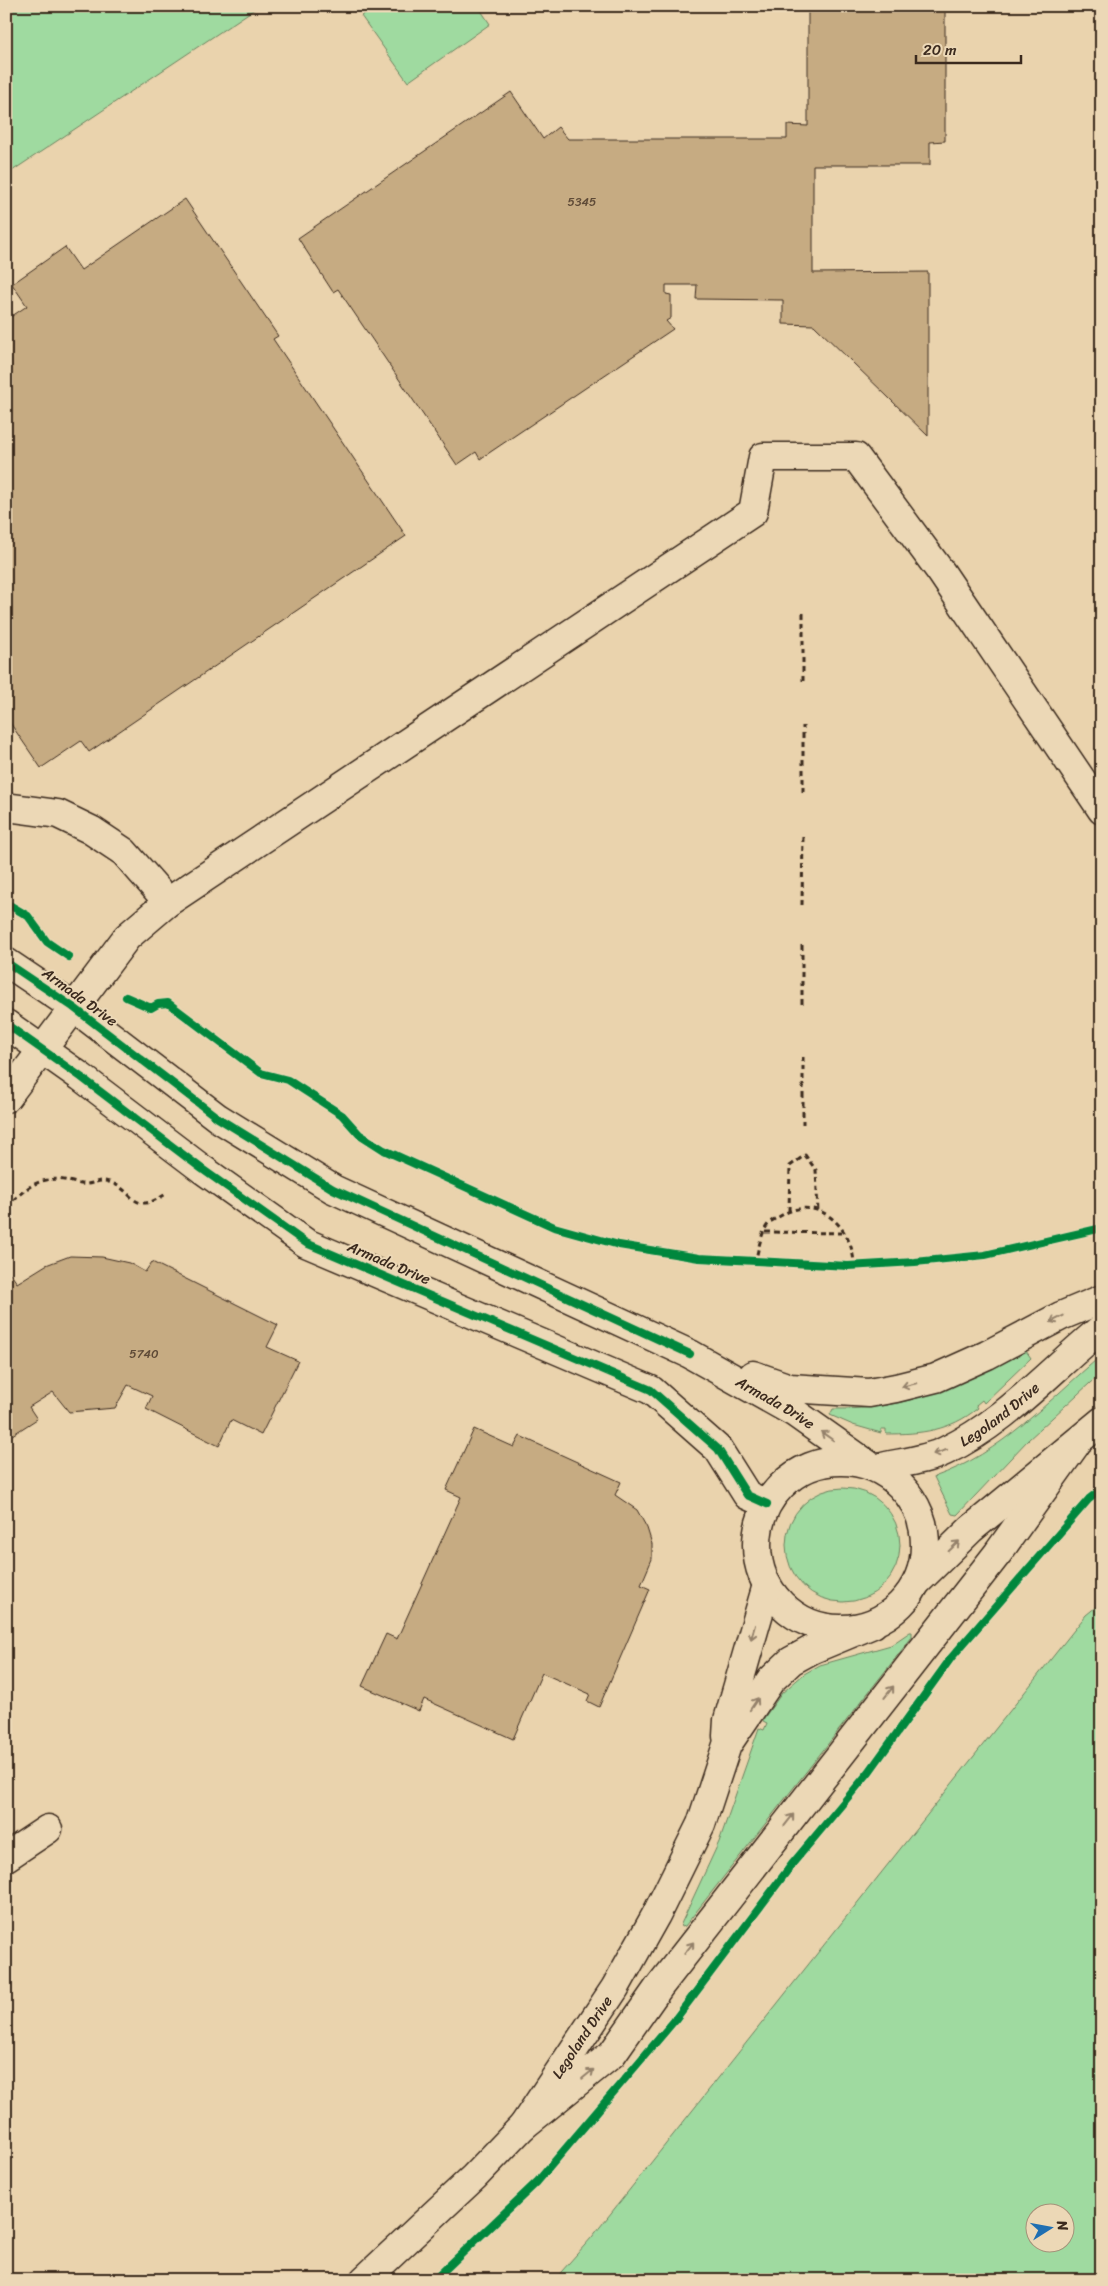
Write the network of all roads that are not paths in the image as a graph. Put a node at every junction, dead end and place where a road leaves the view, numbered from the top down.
1 (6, 807) edge
2 (1102, 810) edge
3 (168, 902) junction
4 (6, 962) edge
5 (73, 1007) junction
6 (6, 1024) edge
7 (43, 1049) junction
8 (6, 1098) edge
9 (1102, 1299) edge
10 (1102, 1328) edge
11 (690, 1354) junction
12 (1102, 1421) edge
13 (1076, 1444) junction
14 (873, 1466) junction
15 (767, 1504) junction
16 (919, 1580) junction
17 (767, 1585) junction
18 (874, 1624) junction
19 (727, 1745) junction
20 (48, 1829) dead end
21 (6, 1857) edge
22 (523, 2126) junction
23 (364, 2280) edge

1 - 3 main road
2 - 3 main road
3 - 5 main road
4 - 5 main road, Armada Drive
5 - 7 main road
5 - 11 main road, Armada Drive
6 - 7 main road, Armada Drive
7 - 8 main road
7 - 15 main road, Armada Drive
9 -> 11 main road
10 -> 14 main road, Legoland Drive
14 -> 11 main road, Armada Drive
12 - 13 main road
16 -> 13 main road
22 -> 13 main road
14 - 15 main road
14 - 16 main road
15 - 17 main road
16 - 18 main road
17 - 18 main road
17 -> 19 main road, Legoland Drive
19 -> 18 main road, Legoland Drive
19 - 22 main road, Legoland Drive
20 - 21 main road
22 - 23 main road, Legoland Drive

